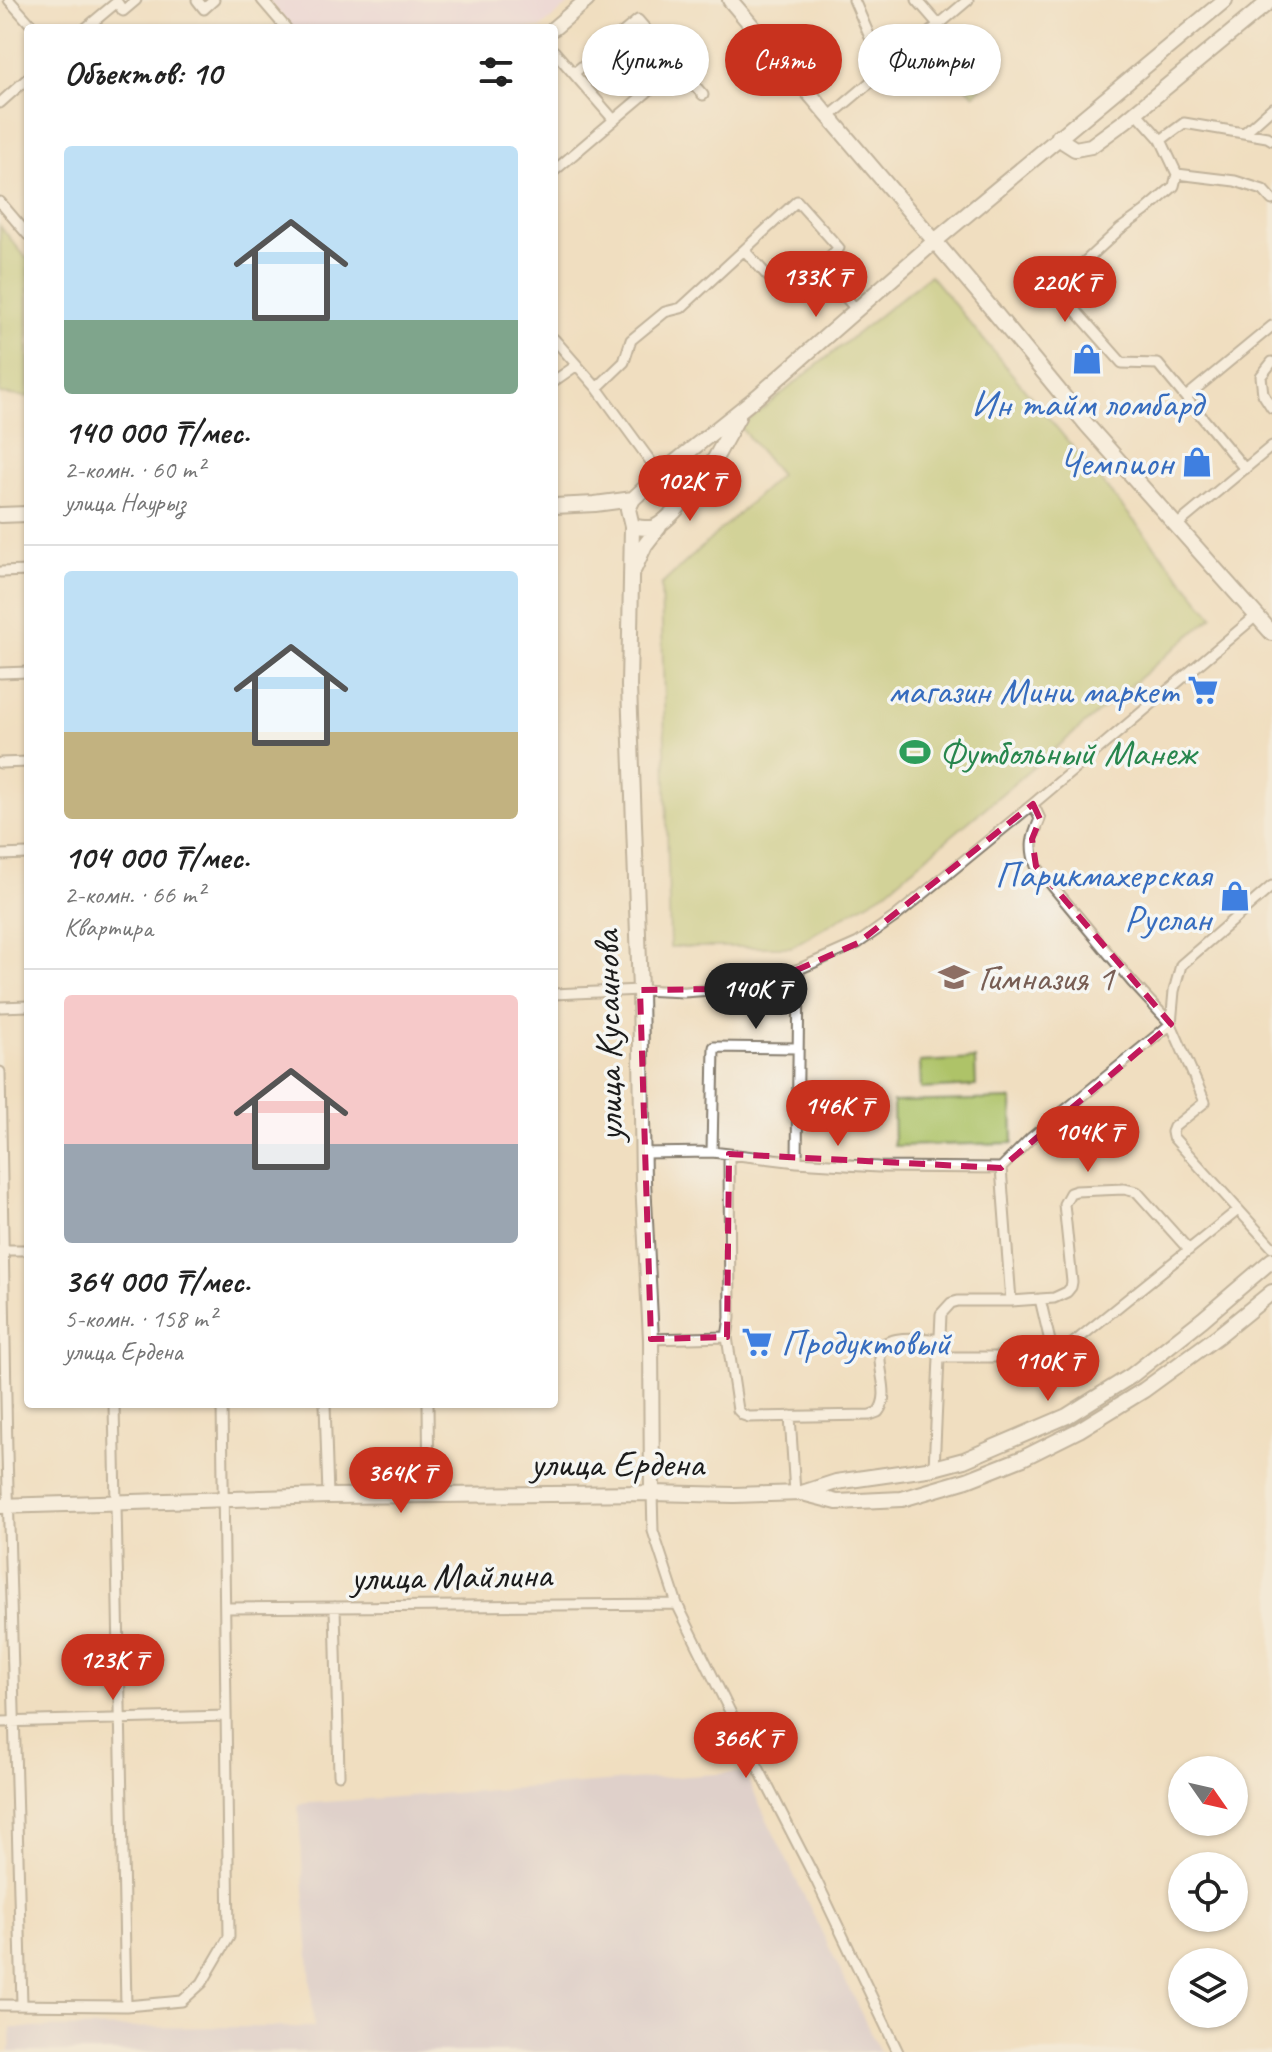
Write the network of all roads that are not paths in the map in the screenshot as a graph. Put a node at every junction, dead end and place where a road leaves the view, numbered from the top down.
1 (9, 0) edge
2 (136, 0) edge
3 (197, 0) edge
4 (214, 0) edge
5 (262, 0) edge
6 (587, 0) edge
7 (730, 0) edge
8 (854, 0) edge
9 (917, 0) edge
10 (968, 0) edge
11 (1225, 0) edge
12 (1271, 0) edge
13 (116, 1) edge
14 (30, 24) edge
15 (90, 24) edge
16 (283, 24) edge
17 (864, 24) edge
18 (938, 24) joint
19 (558, 25) edge
20 (558, 55) edge
21 (582, 66) edge
22 (574, 73) junction
23 (24, 82) edge
24 (858, 92) edge
25 (642, 96) edge
26 (0, 103) edge
27 (1272, 108) edge
28 (1136, 112) junction
29 (829, 117) junction
30 (614, 120) junction
31 (1244, 133) junction
32 (1059, 136) junction
33 (1161, 140) junction
34 (1272, 140) edge
35 (558, 168) edge
36 (1177, 174) junction
37 (1272, 200) edge
38 (0, 202) edge
39 (24, 230) edge
40 (935, 241) junction
41 (744, 250) junction
42 (818, 267) junction
43 (856, 309) junction
44 (1272, 326) edge
45 (558, 344) edge
46 (1272, 362) edge
47 (577, 365) junction
48 (558, 378) edge
49 (597, 388) junction
50 (1186, 397) junction
51 (743, 408) junction
52 (1272, 408) edge
53 (1272, 446) edge
54 (1245, 469) junction
55 (658, 476) junction
56 (633, 499) junction
57 (595, 504) junction
58 (558, 506) edge
59 (674, 512) junction
60 (24, 514) edge
61 (0, 515) edge
62 (630, 522) junction
63 (1177, 525) junction
64 (659, 527) junction
65 (24, 571) edge
66 (0, 572) edge
67 (631, 577) junction
68 (1256, 616) junction
69 (1272, 633) edge
70 (24, 672) edge
71 (0, 673) edge
72 (24, 762) edge
73 (0, 763) edge
74 (1033, 804) junction
75 (24, 854) edge
76 (0, 855) edge
77 (1272, 886) edge
78 (799, 969) junction
79 (640, 990) junction
80 (558, 994) edge
81 (24, 1006) edge
82 (0, 1007) edge
83 (1171, 1024) junction
84 (798, 1048) junction
85 (0, 1072) edge
86 (712, 1152) junction
87 (643, 1153) junction
88 (729, 1154) junction
89 (797, 1162) junction
90 (1001, 1168) junction
91 (1238, 1210) junction
92 (1272, 1247) edge
93 (2, 1250) edge
94 (24, 1250) edge
95 (1189, 1250) junction
96 (1272, 1260) edge
97 (1272, 1292) edge
98 (1040, 1299) junction
99 (1011, 1301) junction
100 (727, 1337) junction
101 (651, 1339) junction
102 (939, 1339) junction
103 (1053, 1354) junction
104 (939, 1357) junction
105 (114, 1408) edge
106 (222, 1408) edge
107 (325, 1408) edge
108 (428, 1408) edge
109 (790, 1416) junction
110 (934, 1468) junction
111 (652, 1493) junction
112 (798, 1493) junction
113 (328, 1496) junction
114 (429, 1496) junction
115 (223, 1498) junction
116 (116, 1502) junction
117 (5, 1506) edge
118 (677, 1604) junction
119 (335, 1607) junction
120 (225, 1608) junction
121 (226, 1716) junction
122 (120, 1718) junction
123 (0, 1722) edge
124 (15, 1722) junction
125 (339, 1775) dead end
126 (22, 2004) junction
127 (0, 2005) edge
128 (126, 2006) junction
129 (898, 2052) edge

1 - 14 street
2 - 13 street
3 - 4 street
5 - 16 street
6 - 19 street
7 - 29 street
8 - 17 street
9 - 18 street
10 - 18 street
11 - 32 street
12 - 28 street
13 - 15 street
20 - 22 street
21 - 22 street
22 - 30 street
23 - 26 street
24 - 29 street
25 - 30 street
27 - 31 street
28 - 32 street
28 - 33 street
29 - 40 street
30 - 35 street
31 - 33 street
31 - 34 street
32 - 40 street
33 - 36 street
36 - 37 street
36 - 50 street
38 - 39 street
40 - 43 street
40 - 63 street
41 - 42 street
41 - 42 street
41 - 49 street
42 - 43 street
43 - 51 street
44 - 50 street
45 - 47 street
46 - 52 street
47 - 48 street
47 - 49 street
49 - 55 street
50 - 54 street
51 - 55 street
51 - 59 street
53 - 54 street
54 - 63 street
55 - 56 street
55 - 59 street
56 - 57 street
56 - 62 street
57 - 58 street
57 - 62 street
59 - 64 street
60 - 61 street
62 - 64 street
62 - 67 street, улица Кусаинова
63 - 68 street
64 - 67 street
65 - 66 street
67 - 79 street, улица Кусаинова
68 - 69 street
68 - 74 street
70 - 71 street
72 - 73 street
74 - 78 street
74 - 83 street
75 - 76 street
77 - 83 street
78 - 79 street
78 - 84 street
79 - 80 street
79 - 87 street, улица Кусаинова
81 - 82 street
83 - 90 street
83 - 91 street
84 - 86 street
84 - 89 street
85 - 93 street
86 - 87 street
86 - 88 street
87 - 101 street, улица Кусаинова
88 - 89 street
88 - 100 street
89 - 90 street
90 - 99 street
91 - 92 street
91 - 95 street
93 - 94 street
93 - 117 street
95 - 98 street
95 - 103 street
96 - 110 street, улица Ердена
97 - 112 street, улица Ердена
98 - 99 street
98 - 103 street
99 - 102 street
100 - 101 street
100 - 109 street
101 - 111 street, улица Кусаинова
102 - 104 street
102 - 109 street
103 - 104 street
104 - 110 street
105 - 116 street
106 - 115 street
107 - 113 street
108 - 114 street
109 - 112 street
110 - 112 street, улица Ердена
111 - 112 street, улица Ердена
111 - 114 street, улица Ердена
111 - 118 street
113 - 114 street, улица Ердена
113 - 115 street, улица Ердена
115 - 116 street, улица Ердена
115 - 120 street
116 - 117 street, улица Ердена
116 - 122 street
117 - 124 street
118 - 119 street, улица Майлина
118 - 129 street
119 - 120 street, улица Майлина
119 - 125 street
120 - 121 street
121 - 122 street
121 - 128 street
122 - 124 street
122 - 128 street
123 - 124 street
124 - 126 street
126 - 127 street
126 - 128 street

